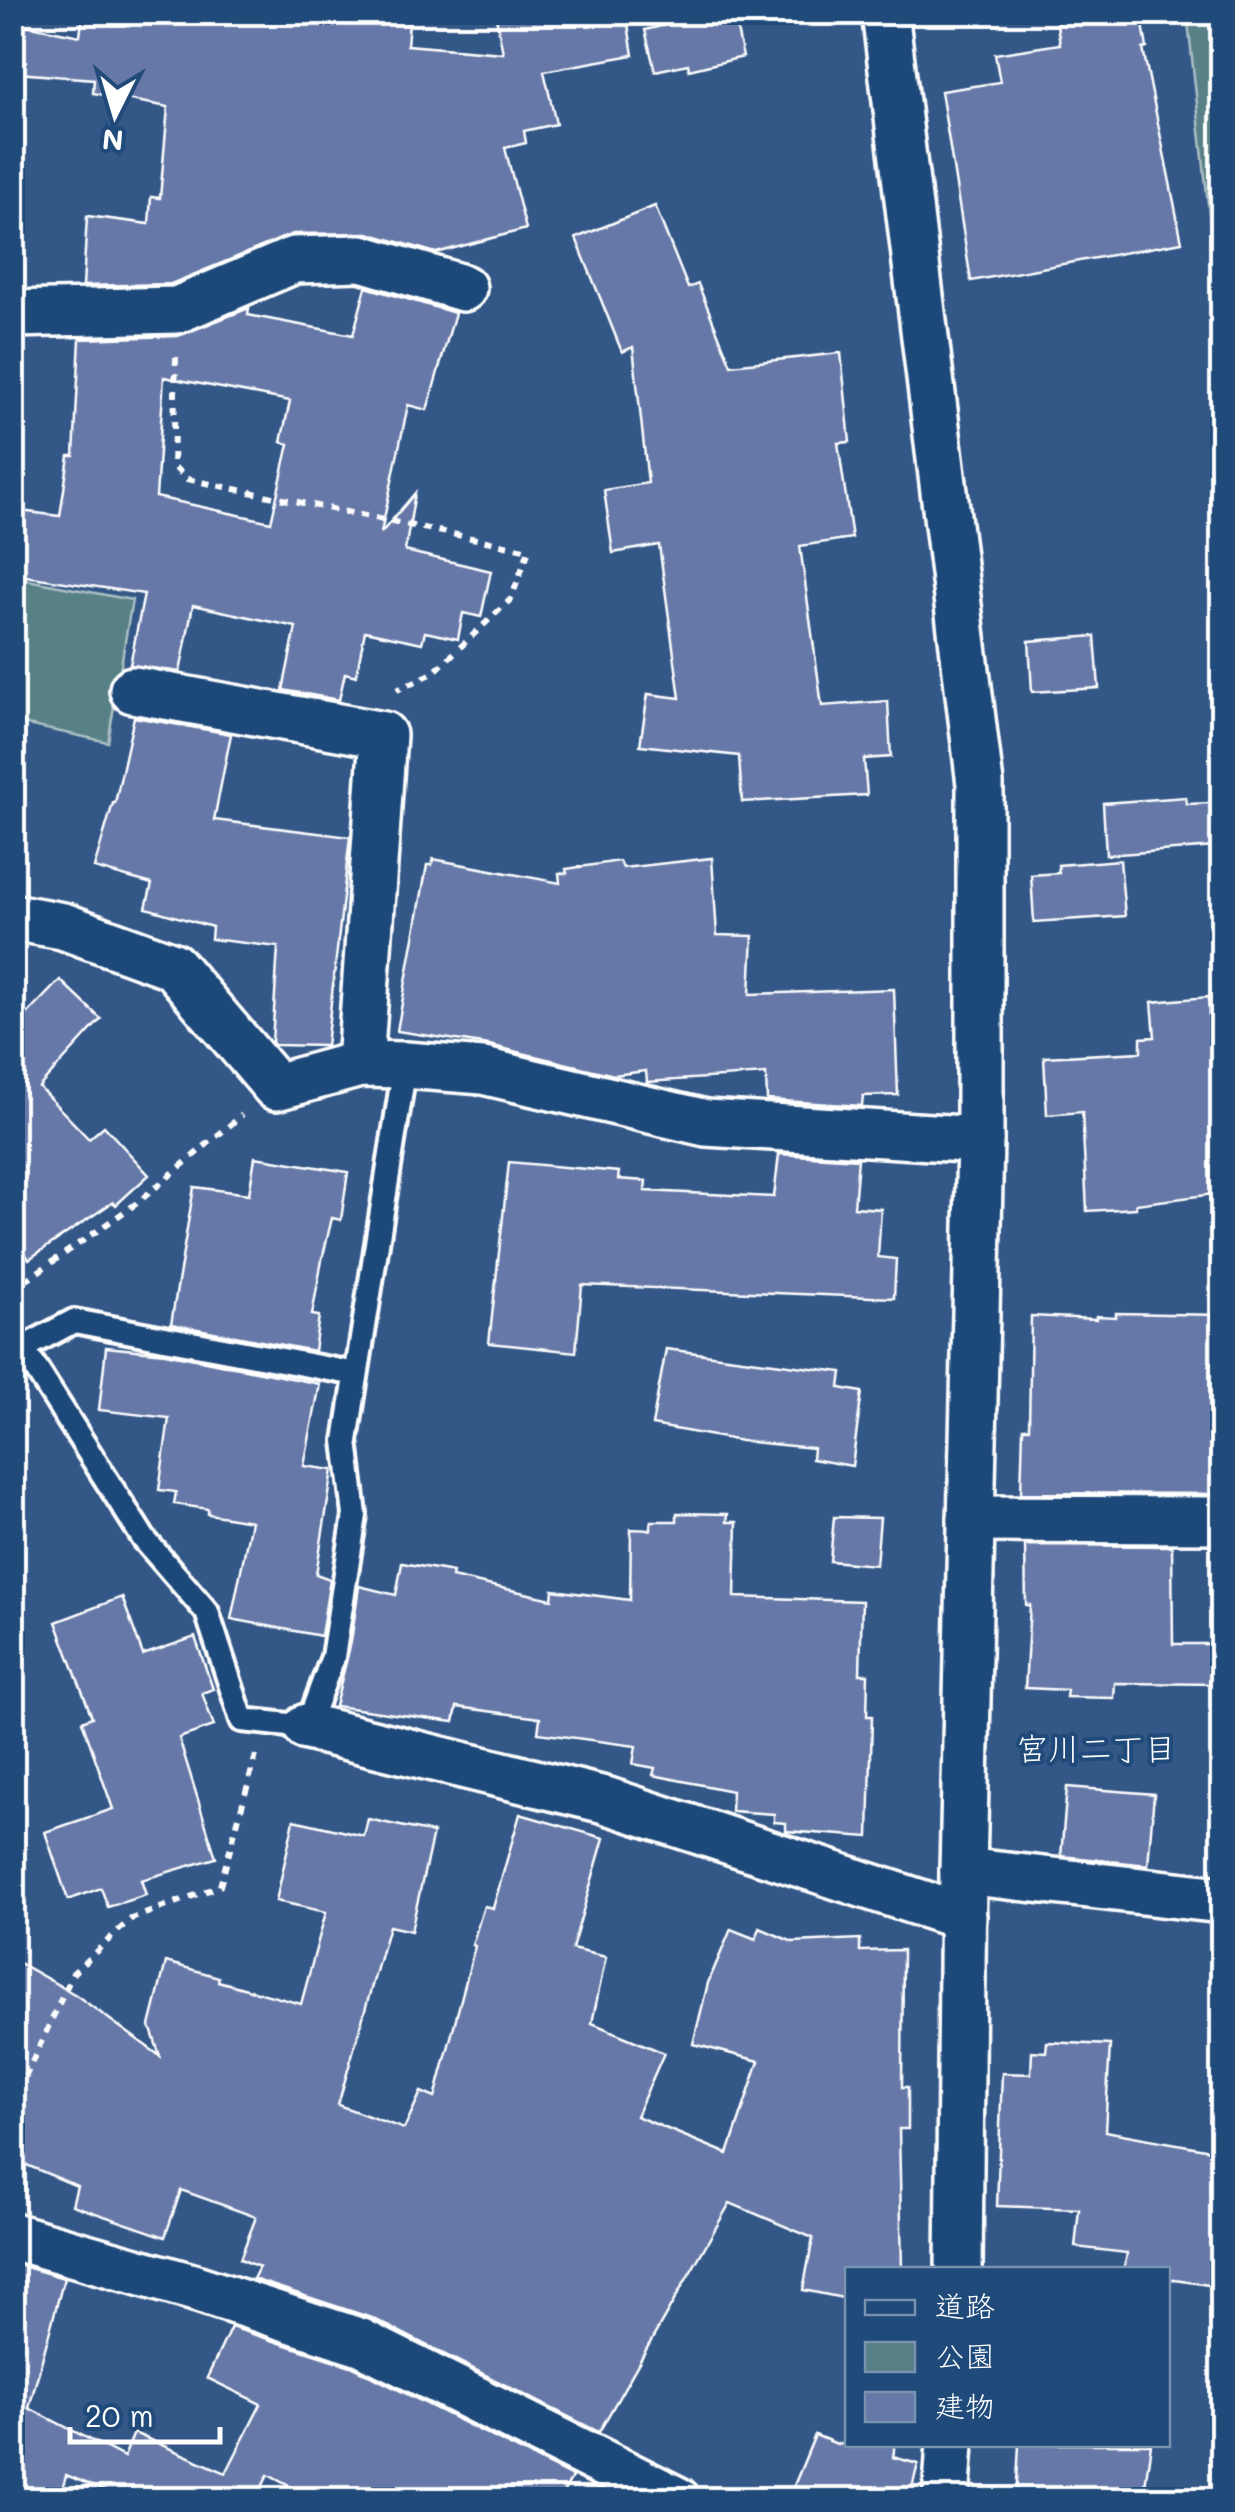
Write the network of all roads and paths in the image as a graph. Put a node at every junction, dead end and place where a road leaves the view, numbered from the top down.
1 (885, 12) edge
2 (462, 288) dead end
3 (176, 310) junction
4 (12, 314) edge
5 (133, 690) dead end
6 (383, 734) junction
7 (12, 917) edge
8 (360, 1064) junction
9 (405, 1064) junction
10 (276, 1087) junction
11 (980, 1140) junction
12 (12, 1290) edge
13 (18, 1339) edge
14 (356, 1374) junction
15 (971, 1518) junction
16 (1222, 1520) edge
17 (307, 1727) junction
18 (963, 1871) junction
19 (1222, 1900) edge
20 (963, 1917) junction
21 (12, 2106) edge
22 (12, 2236) edge
23 (959, 2267) edge
24 (950, 2447) edge
25 (678, 2500) edge
26 (946, 2500) edge

1 - 11 street
2 - 3 street
3 - 4 street
3 - 6 path
5 - 6 street
6 - 8 street
7 - 10 street
8 - 9 street
8 - 10 street
9 - 11 street
9 - 14 lane
10 - 12 path
11 - 15 street
13 - 14 lane
13 - 17 lane
14 - 17 lane
15 - 16 street
15 - 18 street
17 - 20 street
17 - 21 path
18 - 19 street
18 - 20 street
20 - 23 street
22 - 25 street
24 - 26 street

